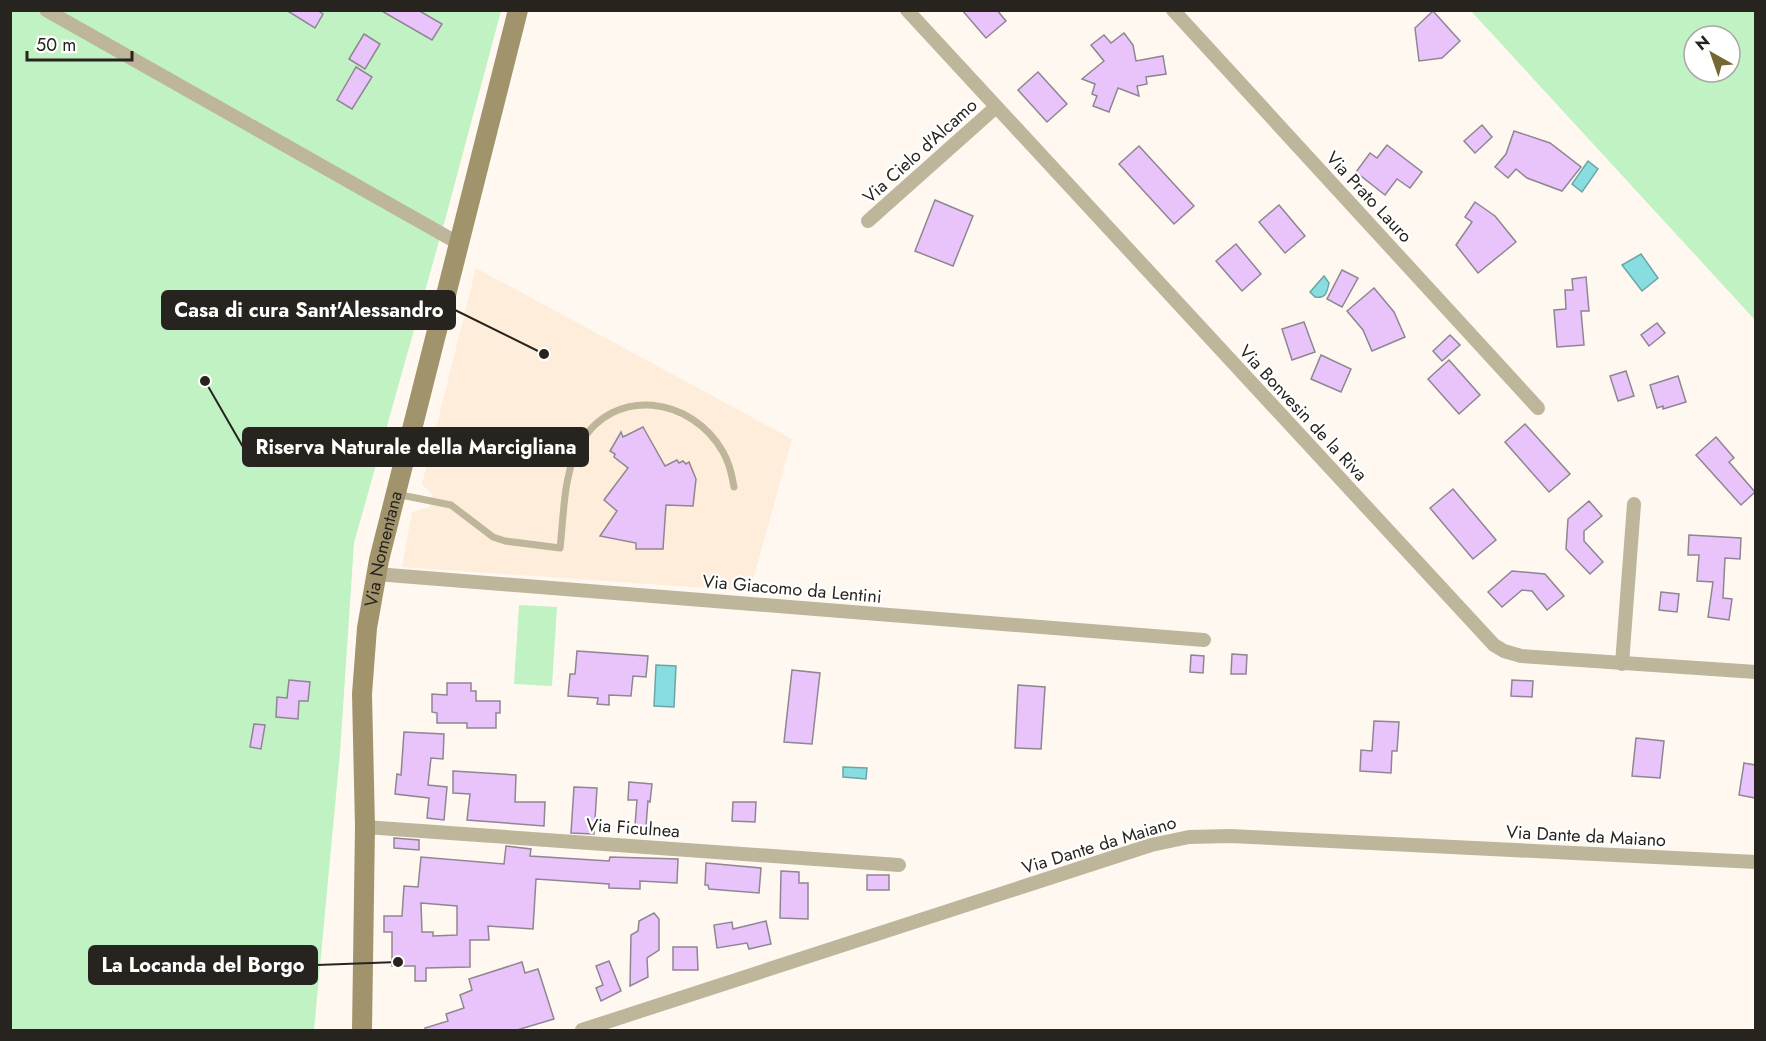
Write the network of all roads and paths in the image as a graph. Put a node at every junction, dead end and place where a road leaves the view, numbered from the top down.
1 (46, 10) edge
2 (518, 10) edge
3 (908, 10) edge
4 (1173, 10) edge
5 (996, 107) junction
6 (868, 221) dead end
7 (458, 243) junction
8 (1538, 408) dead end
9 (734, 487) dead end
10 (396, 494) junction
11 (1634, 504) dead end
12 (376, 574) junction
13 (1204, 640) dead end
14 (1622, 664) junction
15 (1755, 672) edge
16 (364, 827) junction
17 (1755, 862) edge
18 (899, 865) dead end
19 (362, 1030) edge
20 (582, 1030) edge

1 - 7 street
2 - 7 main road, Via Nomentana
3 - 5 street, Via Bonvesin de la Riva
4 - 8 street, Via Prato Lauro
5 - 6 street, Via Cielo d'Alcamo
5 - 14 street, Via Bonvesin de la Riva
7 - 10 main road, Via Nomentana
9 - 10 lane
10 - 12 main road, Via Nomentana
11 - 14 street
12 - 13 street, Via Giacomo da Lentini
12 - 16 main road, Via Nomentana
14 - 15 street, Via Bonvesin de la Riva
16 - 18 street, Via Ficulnea
16 - 19 main road, Via Nomentana
17 - 20 street, Via Dante da Maiano

